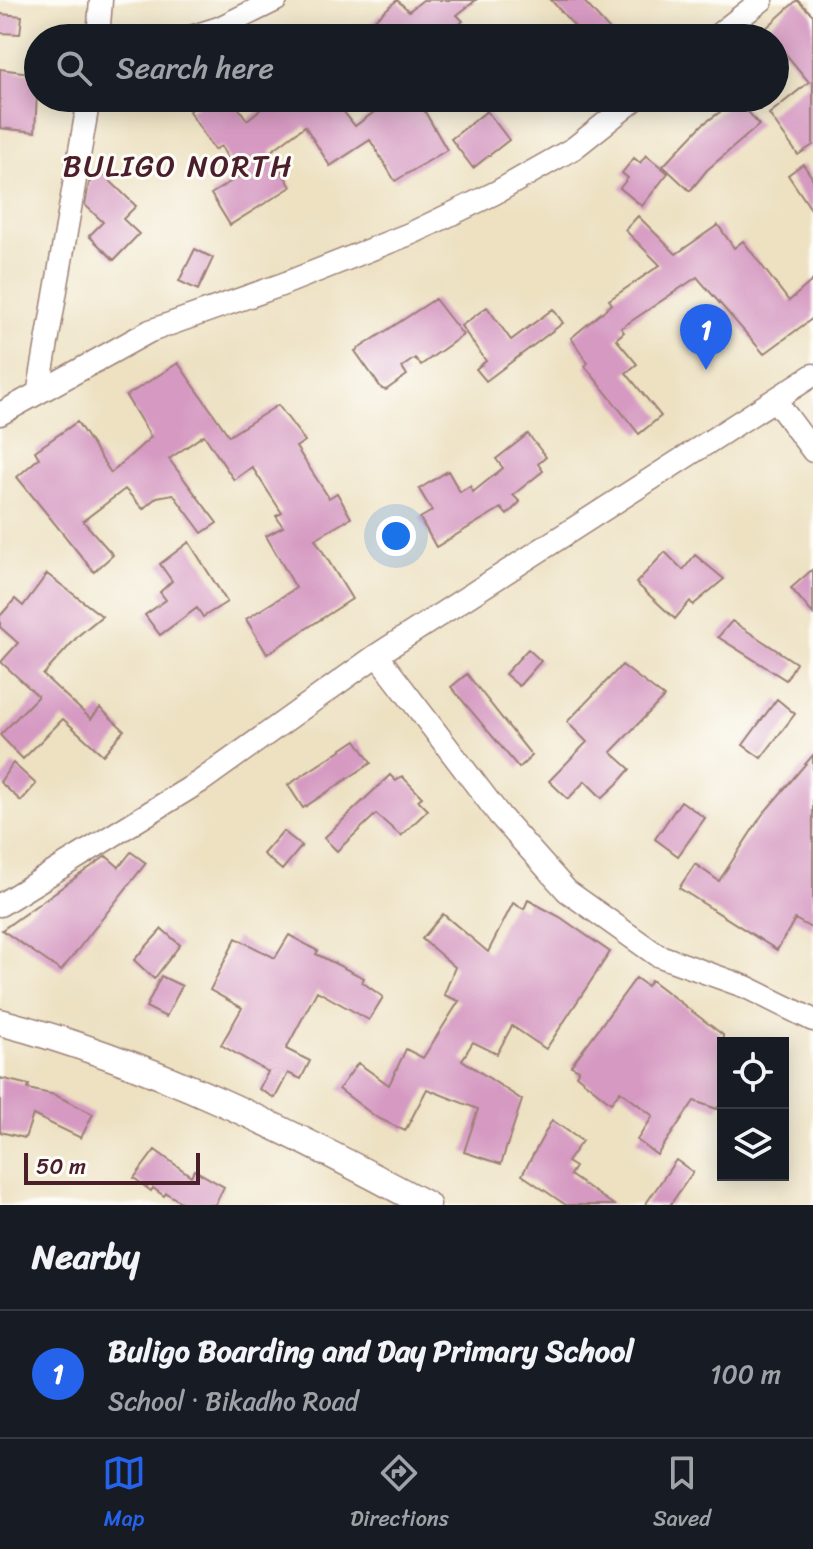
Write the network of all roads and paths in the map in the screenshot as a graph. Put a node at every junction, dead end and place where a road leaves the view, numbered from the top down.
1 (101, 0) edge
2 (276, 0) edge
3 (762, 0) edge
4 (99, 24) edge
5 (227, 24) edge
6 (732, 24) edge
7 (87, 112) edge
8 (619, 112) edge
9 (813, 375) edge
10 (39, 389) junction
11 (775, 400) junction
12 (0, 414) edge
13 (813, 451) edge
14 (377, 655) junction
15 (0, 905) edge
16 (813, 1020) edge
17 (0, 1022) edge
18 (427, 1205) edge

1 - 4 street
2 - 5 street
3 - 6 street
7 - 10 street
8 - 10 street
9 - 11 street
10 - 12 street
11 - 13 street
11 - 14 street
14 - 15 street
14 - 16 street
17 - 18 street

